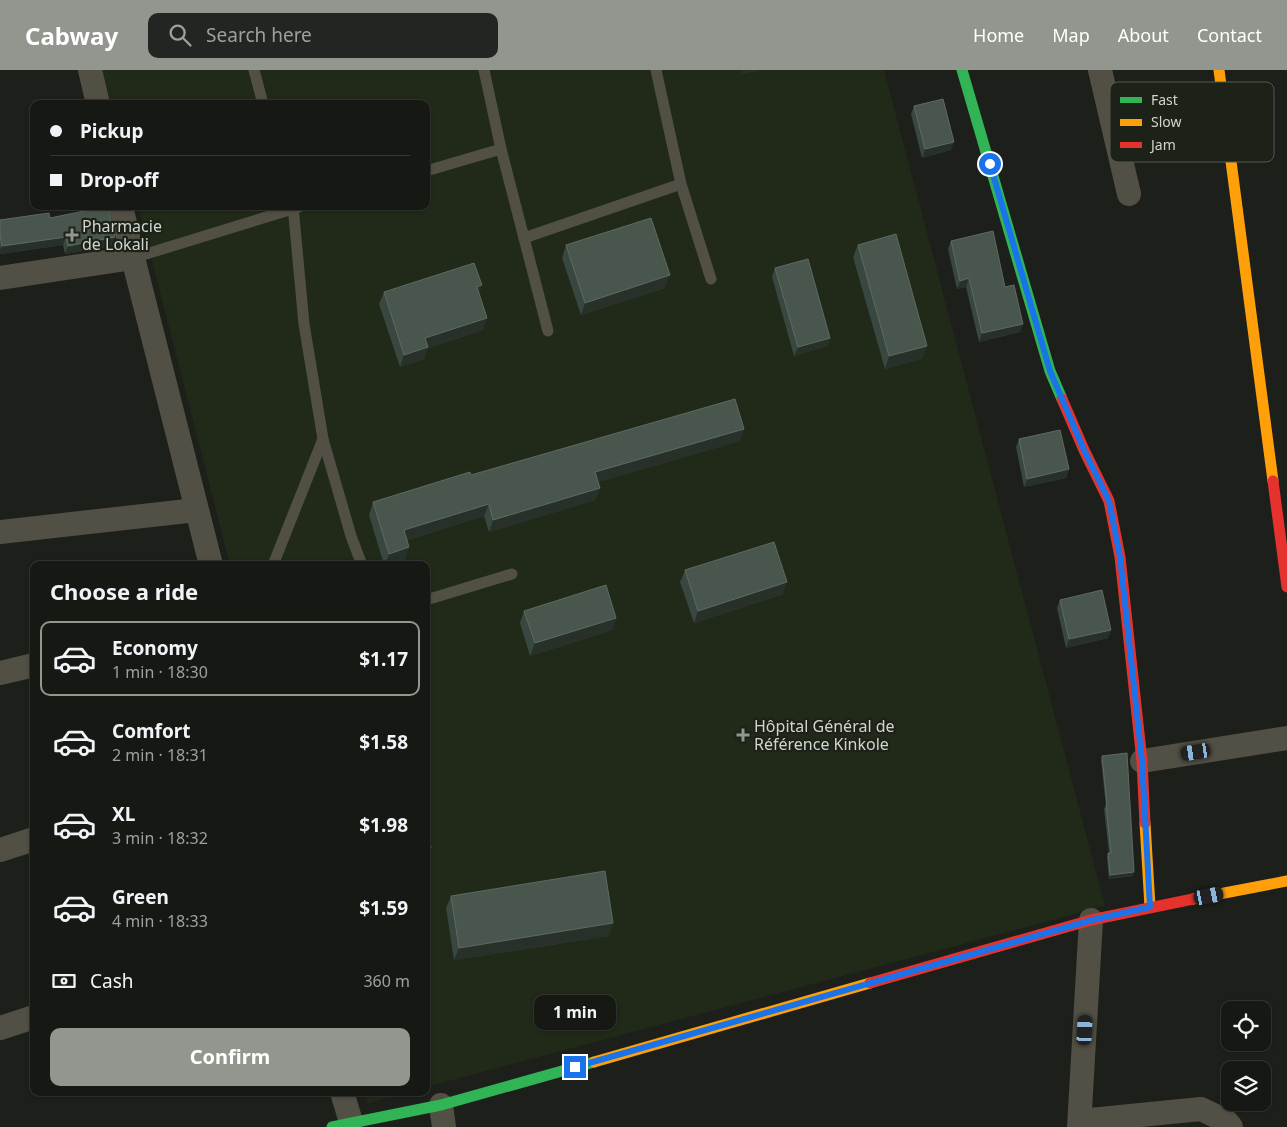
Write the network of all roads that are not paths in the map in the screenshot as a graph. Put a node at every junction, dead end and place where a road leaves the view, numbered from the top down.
1 (90, 70) edge
2 (254, 70) edge
3 (484, 70) edge
4 (656, 70) edge
5 (962, 70) edge
6 (1100, 70) edge
7 (97, 100) edge
8 (262, 100) edge
9 (1110, 113) edge
10 (501, 149) junction
11 (1122, 162) edge
12 (1231, 162) edge
13 (430, 169) edge
14 (681, 184) junction
15 (1129, 194) dead end
16 (122, 210) edge
17 (286, 210) edge
18 (296, 210) edge
19 (524, 238) junction
20 (133, 258) junction
21 (0, 278) edge
22 (711, 279) dead end
23 (548, 331) dead end
24 (324, 439) junction
25 (196, 510) junction
26 (0, 532) edge
27 (210, 561) edge
28 (275, 561) edge
29 (360, 561) edge
30 (512, 574) dead end
31 (1287, 587) edge
32 (430, 599) edge
33 (30, 666) edge
34 (0, 673) edge
35 (1287, 738) edge
36 (1142, 761) junction
37 (30, 840) edge
38 (0, 850) edge
39 (1287, 881) edge
40 (1150, 907) junction
41 (1092, 920) junction
42 (30, 1018) edge
43 (0, 1028) edge
44 (342, 1096) edge
45 (442, 1116) edge
46 (1079, 1124) edge
47 (341, 1125) edge
48 (1231, 1127) edge

1 - 7 street
2 - 8 lane
3 - 10 lane
4 - 14 lane
5 - 36 street
6 - 9 street
10 - 13 lane
10 - 19 lane
11 - 15 street
12 - 31 street
14 - 19 lane
14 - 22 lane
16 - 20 street
17 - 20 lane
18 - 24 lane
19 - 23 lane
20 - 21 street
20 - 25 street
24 - 28 lane
24 - 29 lane
25 - 26 street
25 - 27 street
30 - 32 lane
33 - 34 street
35 - 36 street
36 - 40 street
37 - 38 street
39 - 40 street
40 - 41 street
41 - 45 street
41 - 46 street
42 - 43 street
44 - 47 street
45 - 47 street
46 - 48 street

